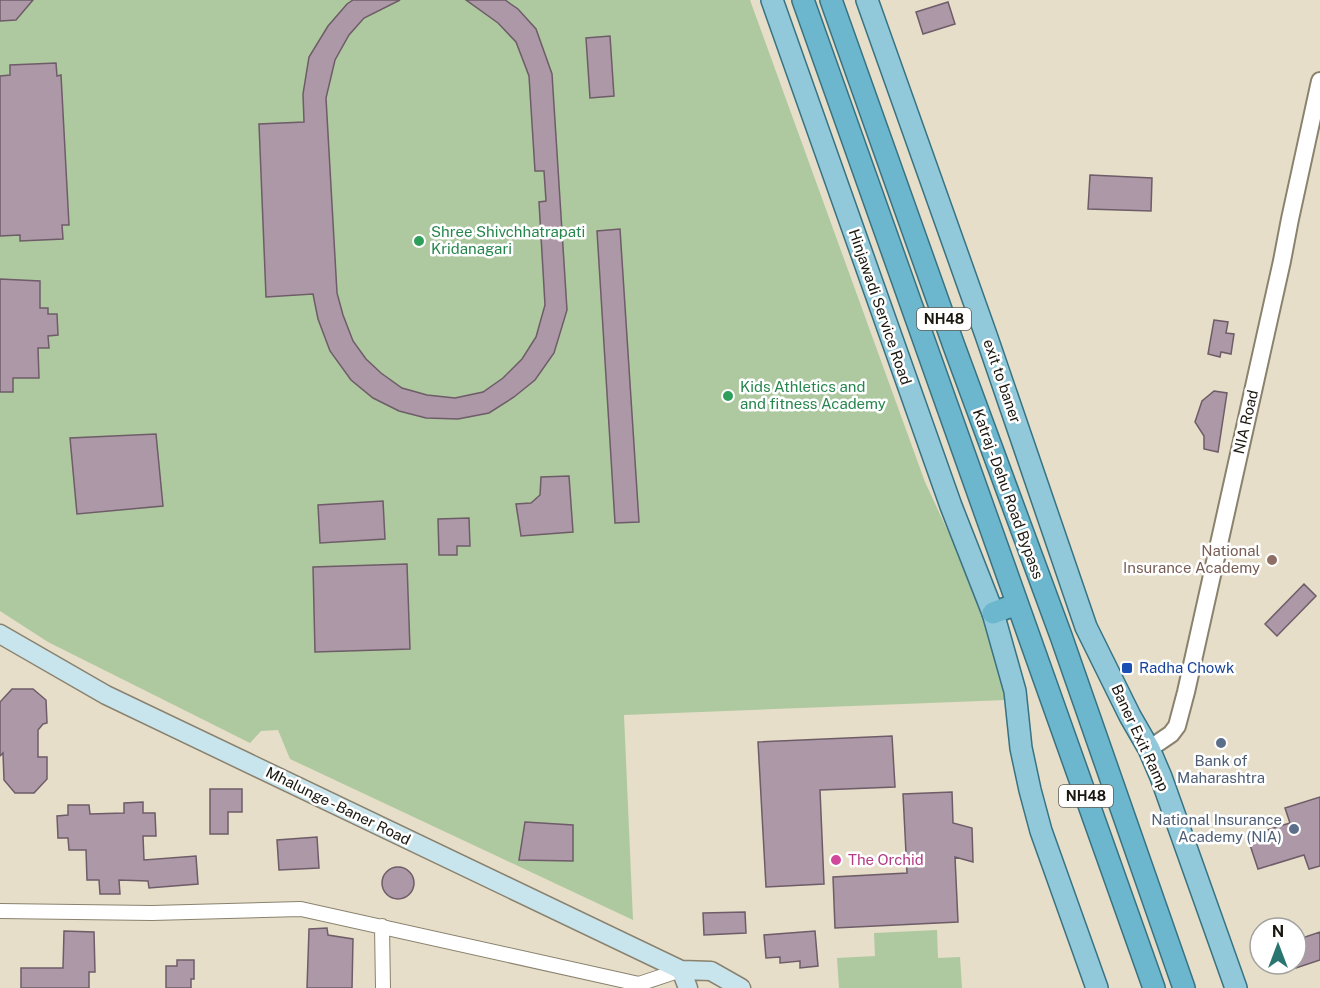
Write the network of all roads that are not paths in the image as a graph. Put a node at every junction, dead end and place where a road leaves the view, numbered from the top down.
1 (772, 0) edge
2 (803, 0) edge
3 (831, 0) edge
4 (867, 0) edge
5 (1320, 81) edge
6 (841, 108) junction
7 (813, 116) junction
8 (1017, 604) junction
9 (993, 613) junction
10 (1086, 627) junction
11 (0, 634) edge
12 (1061, 636) junction
13 (1149, 749) junction
14 (0, 911) edge
15 (382, 926) junction
16 (681, 970) junction
17 (383, 988) edge
18 (688, 988) edge
19 (741, 988) edge
20 (1097, 988) edge
21 (1154, 988) edge
22 (1184, 988) edge
23 (1236, 988) edge

1 - 7 main road, Hinjawadi Service Road
2 - 6 highway, Katraj - Dehu Road Bypass / NH48
3 - 12 highway, Katraj - Dehu Road Bypass / NH48
4 - 10 main road, exit to baner
5 - 13 street, NIA Road
6 - 7 main road
6 - 8 highway, Katraj - Dehu Road Bypass / NH48
7 - 9 main road, Hinjawadi Service Road
8 - 9 highway
8 - 21 highway, Katraj - Dehu Road Bypass / NH48
9 - 20 main road
10 - 12 main road
10 - 13 main road, Baner Exit Ramp
11 - 16 main road, Mhalunge - Baner Road
12 - 22 highway, Katraj - Dehu Road Bypass / NH48
13 - 23 main road, Baner Exit Ramp
14 - 15 street
15 - 16 street
15 - 17 street
16 - 18 main road
16 - 19 main road, Mhalunge - Baner Road

